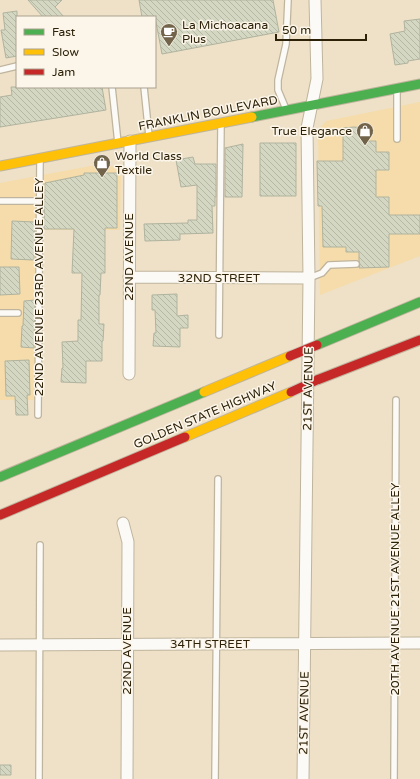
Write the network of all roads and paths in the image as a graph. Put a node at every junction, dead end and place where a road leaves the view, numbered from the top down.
1 (288, 0) edge
2 (314, 0) edge
3 (16, 66) edge
4 (0, 70) edge
5 (420, 84) edge
6 (112, 88) edge
7 (144, 88) edge
8 (397, 88) junction
9 (312, 104) junction
10 (287, 110) junction
11 (221, 122) junction
12 (149, 137) junction
13 (397, 140) dead end
14 (130, 141) junction
15 (118, 143) junction
16 (40, 158) junction
17 (0, 166) edge
18 (40, 201) junction
19 (0, 202) edge
20 (356, 264) dead end
21 (129, 277) junction
22 (220, 278) junction
23 (309, 278) junction
24 (420, 302) edge
25 (0, 313) edge
26 (18, 313) dead end
27 (219, 335) dead end
28 (420, 340) edge
29 (129, 374) dead end
30 (396, 400) dead end
31 (38, 415) dead end
32 (0, 477) edge
33 (218, 478) dead end
34 (0, 515) edge
35 (123, 523) dead end
36 (40, 545) dead end
37 (420, 643) edge
38 (127, 644) junction
39 (217, 644) junction
40 (305, 644) junction
41 (395, 644) junction
42 (0, 645) edge
43 (40, 645) junction
44 (39, 779) edge
45 (126, 779) edge
46 (215, 779) edge
47 (304, 779) edge
48 (394, 779) edge

1 - 10 lane
2 - 9 street, 21ST AVENUE
3 - 4 lane
5 - 8 main road, FRANKLIN BOULEVARD
6 - 15 lane
7 - 12 lane
8 - 9 main road, FRANKLIN BOULEVARD
8 - 13 lane
9 - 10 main road, FRANKLIN BOULEVARD
9 - 23 street, 21ST AVENUE
10 - 11 main road, FRANKLIN BOULEVARD
11 - 12 main road, FRANKLIN BOULEVARD
11 - 22 lane
12 - 14 main road, FRANKLIN BOULEVARD
14 - 15 main road, FRANKLIN BOULEVARD
14 - 21 street, 22ND AVENUE
15 - 16 main road, FRANKLIN BOULEVARD
16 - 17 main road, FRANKLIN BOULEVARD
16 - 18 lane, 22ND AVENUE 23RD AVENUE ALLEY
18 - 19 lane
18 - 31 lane, 22ND AVENUE 23RD AVENUE ALLEY
20 - 23 lane
21 - 22 street, 32ND STREET
21 - 29 street, 22ND AVENUE
22 - 23 street, 32ND STREET
22 - 27 lane
23 - 40 street, 21ST AVENUE
24 - 32 main road, GOLDEN STATE HIGHWAY, bridge
25 - 26 lane
28 - 34 main road, GOLDEN STATE HIGHWAY, bridge
30 - 41 lane, 20TH AVENUE 21ST AVENUE ALLEY
33 - 39 lane
35 - 38 street, 22ND AVENUE
36 - 43 lane
37 - 41 street, 34TH STREET
38 - 39 street, 34TH STREET
38 - 43 street, 34TH STREET
38 - 45 street, 22ND AVENUE
39 - 40 street, 34TH STREET
39 - 46 lane
40 - 41 street, 34TH STREET
40 - 47 street, 21ST AVENUE
41 - 48 lane, 20TH AVENUE 21ST AVENUE ALLEY
42 - 43 street, 34TH STREET
43 - 44 lane

